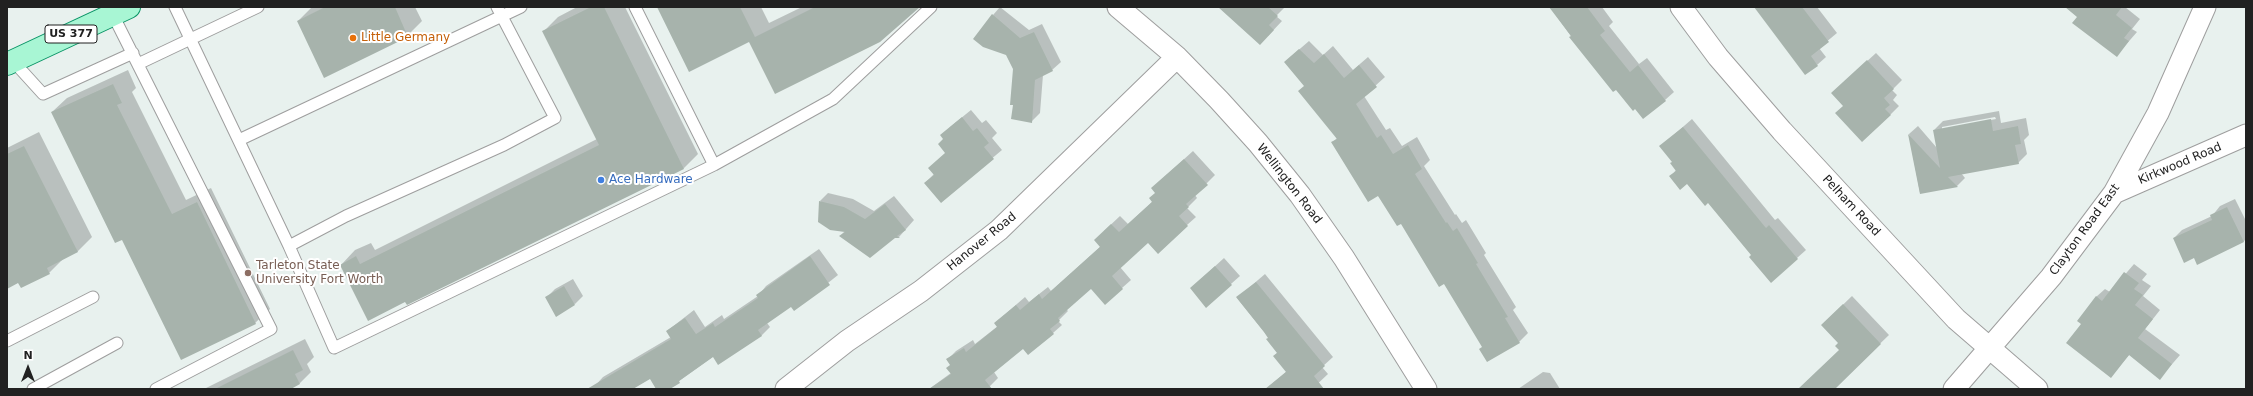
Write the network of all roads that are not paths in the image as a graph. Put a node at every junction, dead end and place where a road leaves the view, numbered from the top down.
1 (175, 7) edge
2 (258, 7) edge
3 (521, 7) edge
4 (635, 7) edge
5 (931, 7) edge
6 (1118, 7) edge
7 (1681, 7) edge
8 (2205, 7) edge
9 (121, 11) edge
10 (499, 12) edge
11 (191, 41) junction
12 (133, 53) junction
13 (1177, 57) junction
14 (9, 58) edge
15 (138, 64) junction
16 (2246, 135) edge
17 (238, 140) junction
18 (714, 165) junction
19 (2114, 193) junction
20 (289, 246) junction
21 (93, 297) dead end
22 (7, 341) edge
23 (117, 343) dead end
24 (1990, 348) junction
25 (1417, 385) edge
26 (33, 389) edge
27 (156, 389) edge
28 (786, 389) edge
29 (1954, 389) edge
30 (2037, 389) edge

1 - 11 lane
2 - 11 lane
3 - 10 lane
4 - 18 lane
5 - 18 lane
6 - 13 street, Wellington Road
7 - 24 street, Pelham Road
8 - 19 street, Clayton Road East
9 - 12 lane
9 - 14 main road, US 377
10 - 17 lane
10 - 20 lane
11 - 15 lane
11 - 17 lane
12 - 14 lane
12 - 15 lane
13 - 25 street, Wellington Road
13 - 28 street, Hanover Road
15 - 27 lane
16 - 19 street, Kirkwood Road
17 - 20 lane
18 - 20 lane
19 - 24 street, Clayton Road East
21 - 22 lane
23 - 26 lane
24 - 29 street, Clayton Road East
24 - 30 street, Pelham Road

